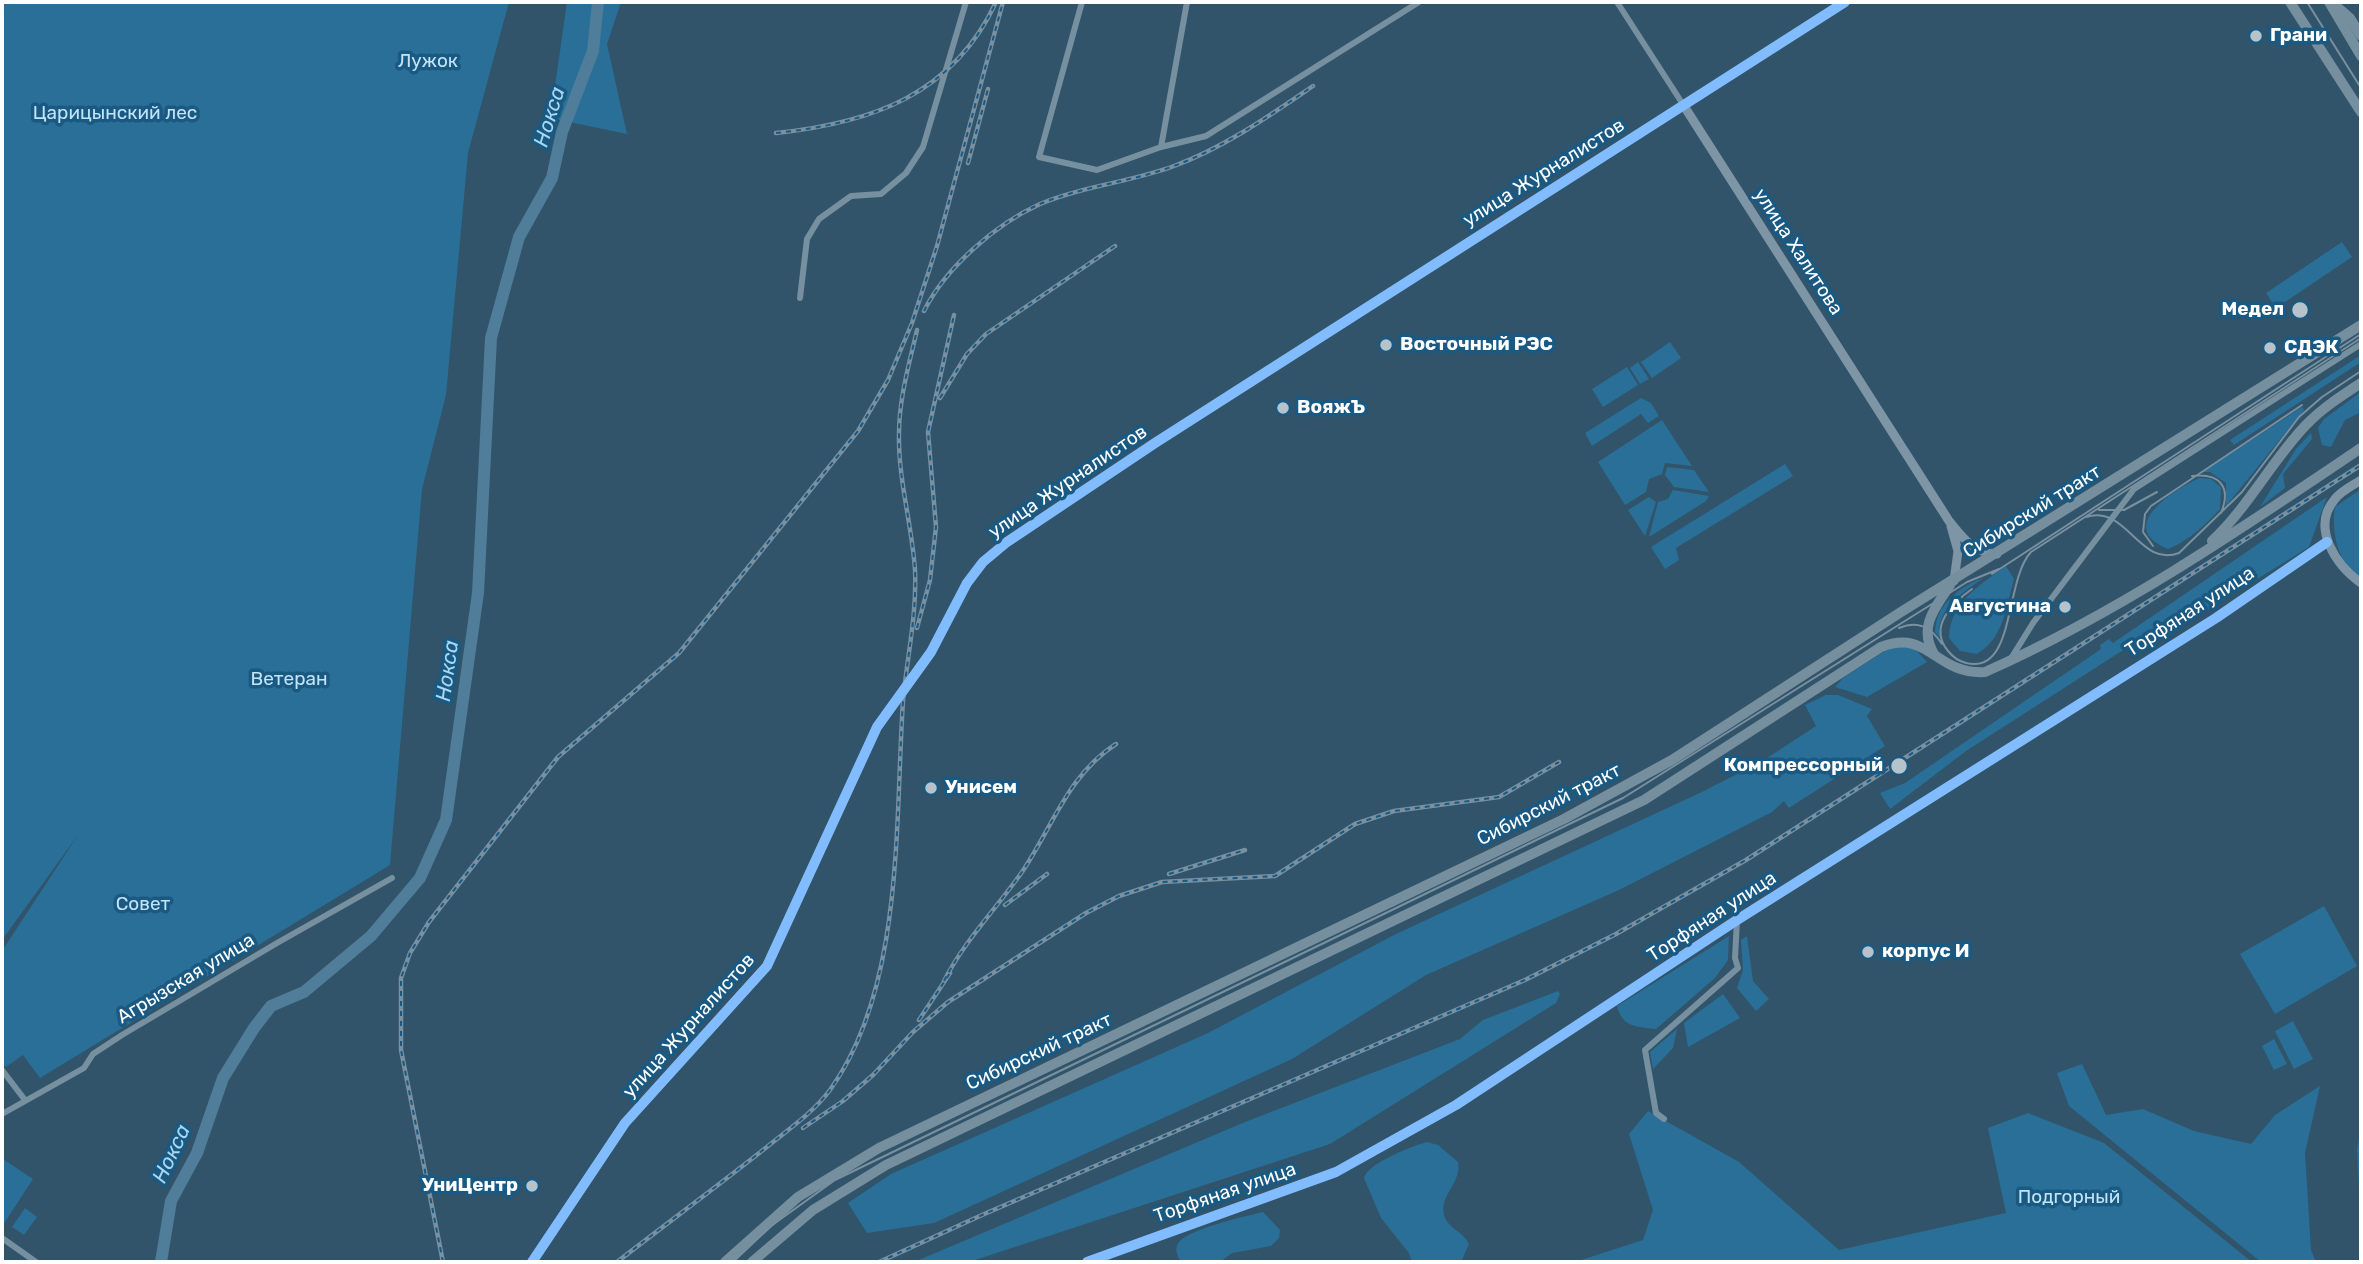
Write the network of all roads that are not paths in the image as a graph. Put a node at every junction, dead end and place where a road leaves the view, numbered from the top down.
1 (966, 2) edge
2 (1082, 2) edge
3 (1187, 2) edge
4 (1419, 2) edge
5 (1617, 2) edge
6 (1845, 2) edge
7 (2290, 2) edge
8 (2330, 2) edge
9 (2361, 36) edge
10 (2361, 56) edge
11 (1684, 106) junction
12 (2361, 112) edge
13 (1161, 147) junction
14 (800, 298) dead end
15 (2361, 326) edge
16 (2361, 344) edge
17 (2361, 383) edge
18 (2361, 449) edge
19 (2361, 481) edge
20 (1950, 521) junction
21 (2328, 542) junction
22 (2199, 553) junction
23 (1997, 554) junction
24 (1953, 582) junction
25 (2361, 583) edge
26 (1935, 656) junction
27 (2010, 660) junction
28 (392, 878) dead end
29 (1737, 920) junction
30 (2, 1070) edge
31 (25, 1100) junction
32 (2, 1114) edge
33 (1664, 1119) dead end
34 (2, 1238) edge
35 (36, 1262) edge
36 (532, 1262) edge
37 (725, 1262) edge
38 (752, 1262) edge
39 (1087, 1262) edge

1 - 14 street
2 - 13 street
3 - 13 street
4 - 13 street
5 - 11 street, улица Халитова
6 - 11 street, улица Журналистов
7 - 12 main road
8 - 9 main road
8 - 10 main road
11 - 20 street, улица Халитова
11 - 36 street, улица Журналистов
15 - 23 main road, Сибирский тракт
16 - 27 street, Сибирский тракт
17 - 22 main road
18 - 22 main road, Сибирский тракт
19 - 21 street
20 - 23 street
20 - 24 street
21 - 25 street
21 - 29 street, Торфяная улица
22 - 27 main road, Сибирский тракт
23 - 24 main road, Сибирский тракт
24 - 26 main road
24 - 37 main road, Сибирский тракт
26 - 27 main road, Сибирский тракт
26 - 38 main road, Сибирский тракт
28 - 31 street, Агрызская улица
29 - 33 street
29 - 39 street, Торфяная улица
30 - 31 street
31 - 32 street, Агрызская улица
34 - 35 street

